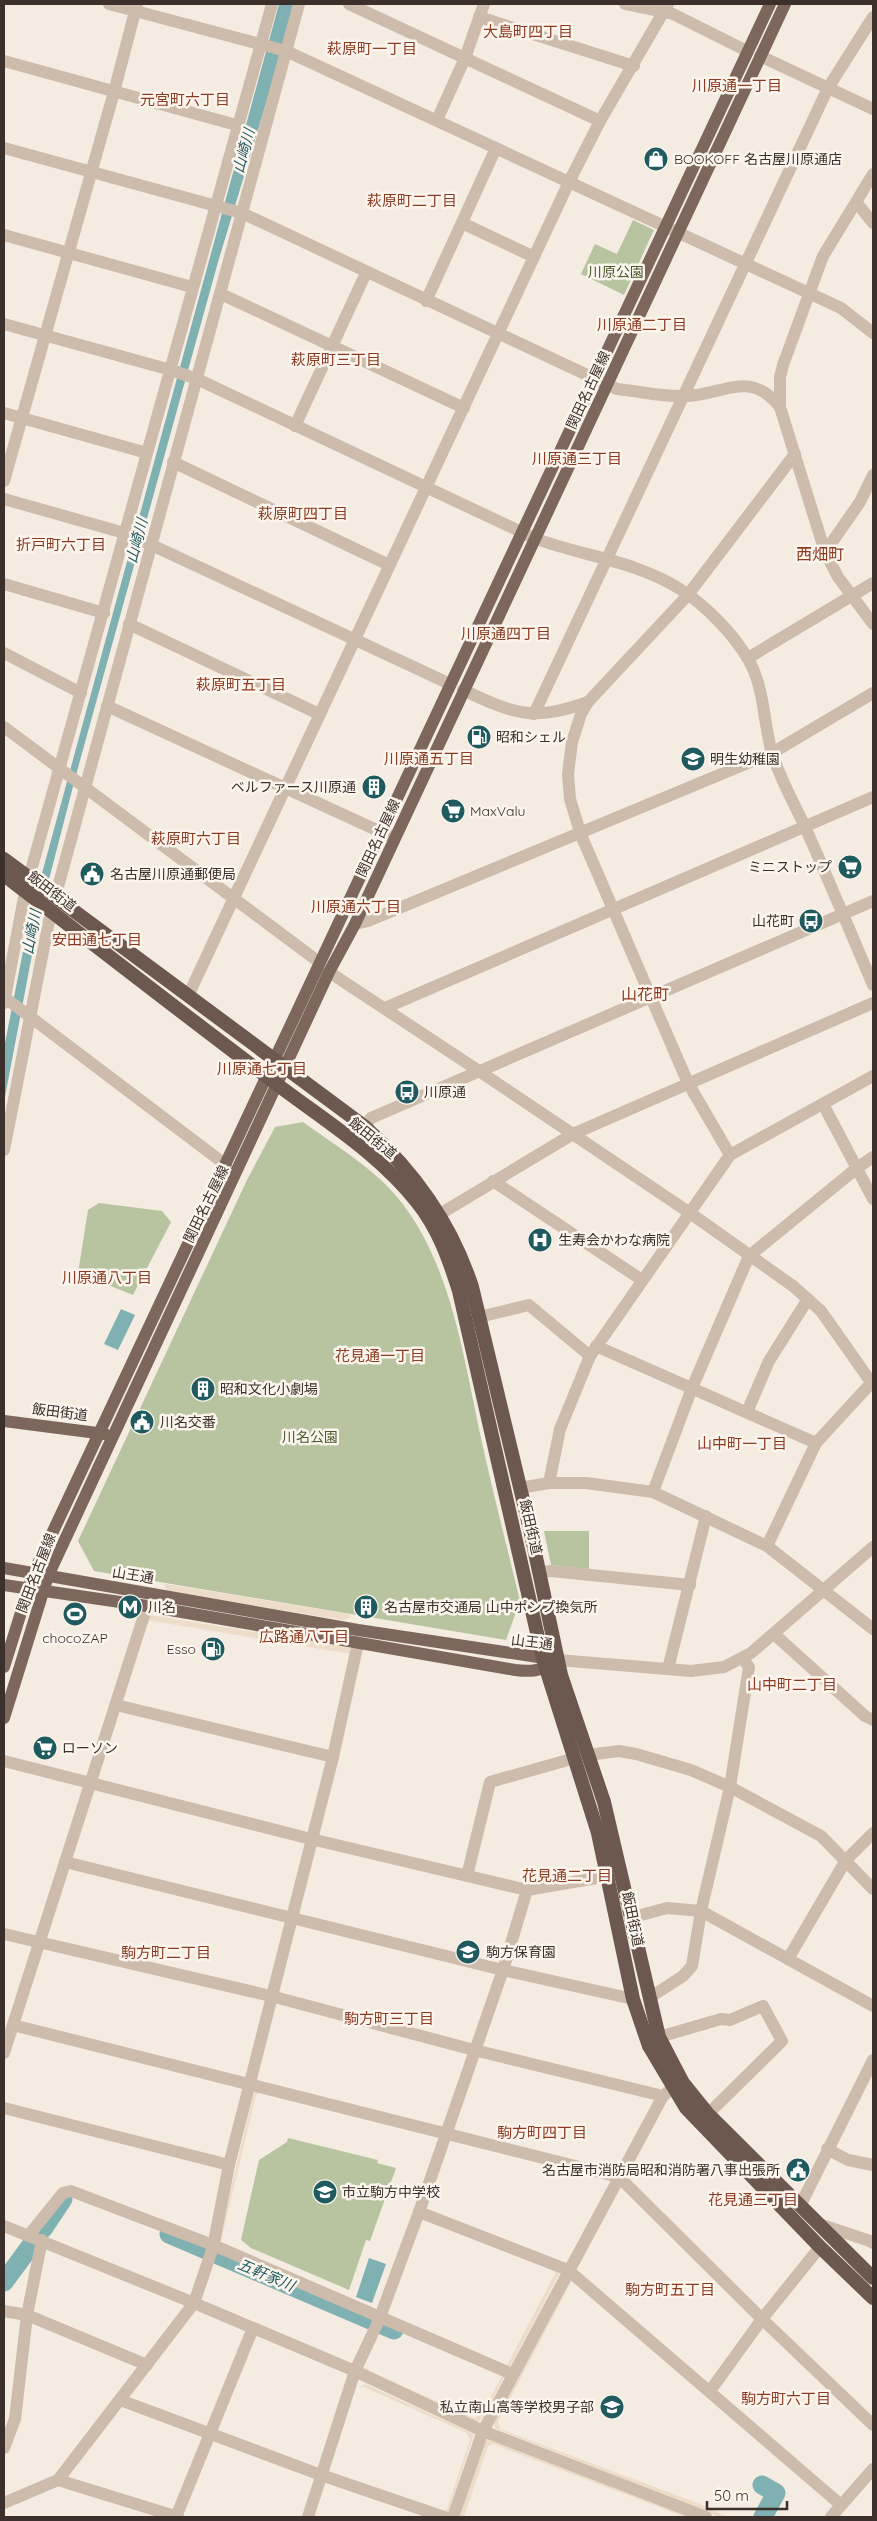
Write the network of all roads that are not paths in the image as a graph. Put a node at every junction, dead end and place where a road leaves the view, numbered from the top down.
1 (109, 4) edge
2 (272, 4) edge
3 (299, 4) edge
4 (349, 4) edge
5 (484, 4) edge
6 (625, 4) edge
7 (770, 4) edge
8 (785, 4) edge
9 (136, 7) edge
10 (666, 8) edge
11 (479, 17) junction
12 (873, 17) edge
13 (260, 44) junction
14 (286, 51) junction
15 (747, 51) junction
16 (760, 56) junction
17 (465, 58) junction
18 (4, 61) edge
19 (634, 66) junction
20 (828, 88) junction
21 (114, 92) junction
22 (873, 109) edge
23 (436, 120) junction
24 (600, 121) junction
25 (240, 126) junction
26 (4, 148) edge
27 (496, 148) junction
28 (90, 172) junction
29 (873, 174) edge
30 (569, 182) junction
31 (857, 203) junction
32 (216, 206) junction
33 (242, 213) junction
34 (462, 223) junction
35 (873, 223) edge
36 (672, 230) junction
37 (4, 236) edge
38 (68, 252) junction
39 (534, 257) junction
40 (745, 265) junction
41 (366, 273) junction
42 (192, 287) junction
43 (220, 294) junction
44 (808, 294) junction
45 (426, 301) junction
46 (4, 324) edge
47 (873, 333) edge
48 (498, 334) junction
49 (45, 335) junction
50 (331, 348) junction
51 (171, 370) junction
52 (197, 379) junction
53 (594, 379) junction
54 (608, 385) junction
55 (684, 396) junction
56 (780, 407) junction
57 (464, 408) junction
58 (4, 413) edge
59 (21, 418) junction
60 (295, 426) junction
61 (146, 453) junction
62 (795, 454) junction
63 (173, 462) junction
64 (873, 475) edge
65 (4, 481) edge
66 (426, 487) junction
67 (4, 499) edge
68 (522, 532) junction
69 (126, 533) junction
70 (534, 538) junction
71 (150, 543) junction
72 (825, 552) junction
73 (608, 559) junction
74 (389, 565) junction
75 (873, 583) edge
76 (4, 584) edge
77 (687, 596) junction
78 (852, 596) junction
79 (104, 613) junction
80 (129, 624) junction
81 (873, 624) edge
82 (355, 639) junction
83 (4, 653) edge
84 (748, 658) junction
85 (450, 684) junction
86 (463, 690) junction
87 (81, 693) junction
88 (873, 693) edge
89 (588, 702) junction
90 (107, 706) junction
91 (320, 714) junction
92 (534, 714) junction
93 (4, 727) edge
94 (772, 754) junction
95 (60, 770) junction
96 (84, 787) junction
97 (285, 789) junction
98 (873, 797) edge
99 (804, 826) junction
100 (381, 833) junction
101 (581, 835) junction
102 (394, 838) junction
103 (4, 859) edge
104 (4, 875) edge
105 (29, 886) junction
106 (235, 899) junction
107 (873, 901) edge
108 (52, 903) junction
109 (613, 909) junction
110 (843, 914) junction
111 (355, 924) junction
112 (319, 962) junction
113 (330, 972) junction
114 (873, 985) edge
115 (188, 996) junction
116 (652, 996) junction
117 (4, 999) edge
118 (873, 1003) edge
119 (385, 1008) junction
120 (30, 1016) junction
121 (280, 1064) junction
122 (479, 1071) junction
123 (873, 1076) edge
124 (272, 1081) junction
125 (688, 1083) junction
126 (823, 1104) junction
127 (364, 1126) junction
128 (573, 1134) junction
129 (353, 1141) junction
130 (4, 1150) edge
131 (730, 1155) junction
132 (873, 1157) edge
133 (226, 1165) junction
134 (856, 1168) junction
135 (493, 1181) junction
136 (873, 1199) edge
137 (690, 1212) junction
138 (440, 1214) junction
139 (750, 1256) junction
140 (642, 1280) junction
141 (808, 1299) junction
142 (479, 1317) junction
143 (593, 1351) junction
144 (873, 1383) edge
145 (692, 1388) junction
146 (747, 1412) junction
147 (4, 1421) edge
148 (99, 1433) junction
149 (112, 1435) junction
150 (816, 1443) junction
151 (549, 1484) junction
152 (520, 1488) junction
153 (653, 1492) junction
154 (706, 1516) junction
155 (767, 1546) junction
156 (873, 1547) edge
157 (4, 1568) edge
158 (540, 1572) junction
159 (33, 1574) junction
160 (48, 1576) junction
161 (4, 1585) edge
162 (690, 1585) junction
163 (27, 1588) junction
164 (44, 1590) junction
165 (823, 1590) junction
166 (147, 1606) junction
167 (873, 1629) edge
168 (774, 1634) junction
169 (358, 1643) junction
170 (743, 1658) junction
171 (558, 1660) junction
172 (544, 1663) junction
173 (4, 1667) edge
174 (668, 1670) junction
175 (116, 1705) junction
176 (4, 1718) edge
177 (873, 1720) edge
178 (581, 1756) junction
179 (332, 1757) junction
180 (4, 1761) edge
181 (91, 1783) junction
182 (730, 1787) junction
183 (873, 1833) edge
184 (311, 1839) junction
185 (846, 1860) junction
186 (65, 1862) junction
187 (467, 1876) junction
188 (608, 1876) junction
189 (873, 1889) edge
190 (527, 1890) junction
191 (701, 1911) junction
192 (291, 1917) junction
193 (630, 1918) junction
194 (4, 1934) edge
195 (40, 1942) junction
196 (788, 1959) junction
197 (503, 1970) junction
198 (271, 1996) junction
199 (649, 1998) junction
200 (633, 1999) junction
201 (873, 2006) edge
202 (13, 2025) junction
203 (659, 2036) junction
204 (474, 2050) junction
205 (4, 2053) edge
206 (873, 2060) edge
207 (249, 2084) junction
208 (673, 2089) junction
209 (4, 2108) edge
210 (708, 2114) junction
211 (445, 2132) junction
212 (827, 2149) junction
213 (873, 2164) edge
214 (228, 2165) junction
215 (620, 2177) junction
216 (800, 2206) junction
217 (419, 2212) junction
218 (818, 2224) junction
219 (4, 2226) edge
220 (26, 2234) junction
221 (4, 2238) edge
222 (42, 2240) junction
223 (872, 2242) edge
224 (820, 2247) junction
225 (212, 2249) junction
226 (849, 2254) junction
227 (568, 2270) junction
228 (873, 2278) edge
229 (873, 2298) edge
230 (194, 2303) junction
231 (4, 2311) edge
232 (28, 2314) junction
233 (762, 2319) junction
234 (378, 2321) junction
235 (253, 2328) junction
236 (147, 2365) junction
237 (355, 2370) junction
238 (512, 2374) junction
239 (710, 2391) junction
240 (120, 2400) junction
241 (873, 2425) edge
242 (482, 2431) junction
243 (210, 2433) junction
244 (4, 2448) edge
245 (873, 2469) edge
246 (321, 2475) junction
247 (58, 2480) junction
248 (4, 2504) edge
249 (841, 2505) junction
250 (177, 2517) edge
251 (308, 2517) edge
252 (444, 2517) edge
253 (453, 2517) edge
254 (706, 2517) edge
255 (831, 2517) edge

1 - 9 street
2 - 13 street
3 - 14 street
4 - 17 street
5 - 11 street
6 - 10 street
7 - 15 main road, 関田名古屋線
8 - 16 main road, 関田名古屋線
9 - 13 street
9 - 21 street
10 - 15 street
10 - 19 street
11 - 17 street
11 - 19 street
12 - 20 street
13 - 14 street
13 - 25 street
14 - 23 street
14 - 33 street
15 - 36 main road, 関田名古屋線
16 - 20 street
16 - 36 main road, 関田名古屋線
17 - 23 street
17 - 24 street
18 - 21 street
19 - 24 street
20 - 22 street
20 - 40 street
21 - 25 street
21 - 28 street
23 - 27 street
24 - 30 street
25 - 32 street
26 - 28 street
27 - 30 street
27 - 34 street
28 - 32 street
28 - 38 street
29 - 31 street
30 - 36 street
30 - 39 street
31 - 35 street
31 - 44 street
32 - 33 street
32 - 42 street
33 - 41 street
33 - 43 street
34 - 39 street
34 - 45 street
36 - 40 street
36 - 53 main road, 関田名古屋線
36 - 54 main road, 関田名古屋線
37 - 38 street
38 - 42 street
38 - 49 street
39 - 48 street
40 - 44 street
40 - 55 street
41 - 45 street
41 - 50 street
42 - 51 street
43 - 50 street
43 - 52 street
44 - 47 street
44 - 56 street
45 - 48 street
46 - 49 street
48 - 53 street
48 - 57 street
49 - 51 street
49 - 59 street
50 - 57 street
50 - 60 street
51 - 52 street
51 - 61 street
52 - 60 street
52 - 63 street
53 - 54 street
53 - 68 main road, 関田名古屋線
54 - 55 street
54 - 70 main road, 関田名古屋線
55 - 56 street
55 - 73 street
56 - 62 street
57 - 66 street
58 - 59 street
59 - 61 street
59 - 65 street
60 - 66 street
61 - 69 street
62 - 72 street
62 - 77 street
63 - 71 street
63 - 74 street
64 - 72 street
66 - 68 street
66 - 74 street
67 - 69 street
68 - 70 street
68 - 85 main road, 関田名古屋線
69 - 71 street
69 - 79 street
70 - 73 street
70 - 86 main road, 関田名古屋線
71 - 80 street
71 - 82 street
72 - 78 street
73 - 77 street
73 - 92 street
74 - 82 street
75 - 78 street
76 - 79 street
77 - 84 street
77 - 89 street
78 - 81 street
78 - 84 street
79 - 87 street
80 - 90 street
80 - 91 street
82 - 85 street
82 - 91 street
83 - 87 street
84 - 94 street
85 - 100 main road, 関田名古屋線
86 - 92 street
86 - 102 main road, 関田名古屋線
87 - 95 street
88 - 94 street
89 - 92 street
89 - 101 street
90 - 96 street
90 - 97 street
91 - 97 street
93 - 95 street
94 - 99 street
94 - 101 street
95 - 96 street
95 - 105 street
96 - 106 street
96 - 108 street
97 - 100 street
97 - 106 street
98 - 99 street
99 - 109 street
99 - 110 street
100 - 102 street
100 - 112 main road, 関田名古屋線
101 - 109 street
101 - 111 street
102 - 111 main road, 関田名古屋線
103 - 105 highway, 飯田街道
104 - 105 highway, 飯田街道
105 - 108 highway, 飯田街道
105 - 117 street
106 - 112 street
106 - 115 street
107 - 110 street
108 - 115 highway, 飯田街道
108 - 120 street
108 - 124 highway, 飯田街道
109 - 116 street
109 - 119 street
110 - 114 street
110 - 116 street
111 - 113 main road, 関田名古屋線
112 - 121 main road, 関田名古屋線
113 - 119 street
113 - 121 main road, 関田名古屋線
115 - 121 highway, 飯田街道
116 - 122 street
116 - 125 street
117 - 120 street
118 - 125 street
119 - 122 street
120 - 130 street
120 - 133 street
121 - 124 main road, 関田名古屋線
121 - 127 highway, 飯田街道
122 - 127 street
122 - 128 street
123 - 126 street
124 - 129 highway, 飯田街道
124 - 133 main road, 関田名古屋線
124 - 149 main road, 関田名古屋線
125 - 128 street
125 - 131 street
126 - 131 street
126 - 134 street
127 - 129 street
127 - 138 highway, 飯田街道
128 - 135 street
128 - 137 street
129 - 172 highway, 飯田街道
131 - 137 street
132 - 134 street
133 - 148 main road, 関田名古屋線
134 - 136 street
134 - 139 street
135 - 138 street
135 - 140 street
137 - 139 street
137 - 140 street
138 - 142 highway, 飯田街道
139 - 141 street
139 - 145 street
140 - 143 street
141 - 144 street
141 - 146 street
142 - 143 street
142 - 152 highway, 飯田街道
143 - 145 street
143 - 151 street
144 - 150 street
145 - 146 street
145 - 153 street
146 - 150 street
147 - 148 main road, 飯田街道
148 - 149 main road, 飯田街道
148 - 159 main road, 関田名古屋線
149 - 160 main road, 関田名古屋線
150 - 155 street
151 - 152 street
151 - 153 street
152 - 158 highway, 飯田街道
153 - 154 street
154 - 155 street
154 - 162 street
155 - 165 street
156 - 165 street
157 - 159 main road, 山王通
158 - 162 street
158 - 171 highway, 飯田街道
159 - 160 main road, 山王通
159 - 163 main road, 関田名古屋線
160 - 164 main road, 関田名古屋線
160 - 172 main road, 山王通
161 - 163 main road, 山王通
162 - 174 street
163 - 164 main road, 山王通
163 - 173 main road, 関田名古屋線
164 - 166 main road, 山王通
164 - 176 main road, 関田名古屋線
165 - 167 street
165 - 168 street
166 - 169 main road, 山王通
166 - 175 street
168 - 170 street
168 - 177 street
169 - 172 main road, 山王通
169 - 179 street
170 - 174 street
170 - 182 street
171 - 172 main road, 山王通
171 - 174 street
171 - 178 highway, 飯田街道
172 - 178 highway, 飯田街道
175 - 179 street
175 - 181 street
178 - 182 street
178 - 187 street
178 - 188 highway, 飯田街道
178 - 193 highway, 飯田街道
179 - 184 street
180 - 181 street
181 - 184 street
181 - 186 street
182 - 185 street
182 - 191 street
183 - 185 street
184 - 187 street
184 - 192 street
185 - 189 street
185 - 196 street
186 - 192 street
186 - 195 street
187 - 190 street
188 - 190 street
188 - 200 highway, 飯田街道
190 - 197 street
191 - 193 street
191 - 196 street
191 - 199 street
192 - 197 street
192 - 198 street
193 - 199 highway, 飯田街道
194 - 195 street
195 - 198 street
195 - 202 street
196 - 201 street
197 - 200 street
197 - 204 street
198 - 204 street
198 - 207 street
199 - 203 highway, 飯田街道
200 - 208 highway, 飯田街道
202 - 205 street
202 - 207 street
203 - 208 highway, 飯田街道
203 - 210 street
204 - 208 street
204 - 211 street
206 - 212 street
207 - 211 street
207 - 214 street
208 - 210 highway, 飯田街道
208 - 215 street
208 - 224 highway, 飯田街道
209 - 214 street
210 - 216 highway, 飯田街道
211 - 215 street
211 - 217 street
212 - 213 street
212 - 216 street
214 - 225 street
215 - 227 street
215 - 233 street
216 - 218 highway, 飯田街道
217 - 227 street
217 - 234 street
218 - 223 street
218 - 226 highway, 飯田街道
219 - 220 street
220 - 221 street
220 - 222 street
220 - 225 street
222 - 230 street
222 - 232 street
223 - 226 street
224 - 229 highway, 飯田街道
224 - 233 street
225 - 230 street
225 - 234 street
226 - 228 highway, 飯田街道
227 - 238 street
227 - 239 street
230 - 235 street
230 - 236 street
231 - 232 street
232 - 236 street
232 - 244 street
233 - 239 street
233 - 241 street
234 - 237 street
234 - 238 street
235 - 237 street
235 - 243 street
236 - 240 street
237 - 242 street
237 - 246 street
238 - 242 street
239 - 249 street
240 - 243 street
240 - 247 street
242 - 253 street
242 - 254 street
243 - 246 street
243 - 250 street
245 - 249 street
246 - 251 street
246 - 252 street
247 - 248 street
247 - 250 street
249 - 255 street

